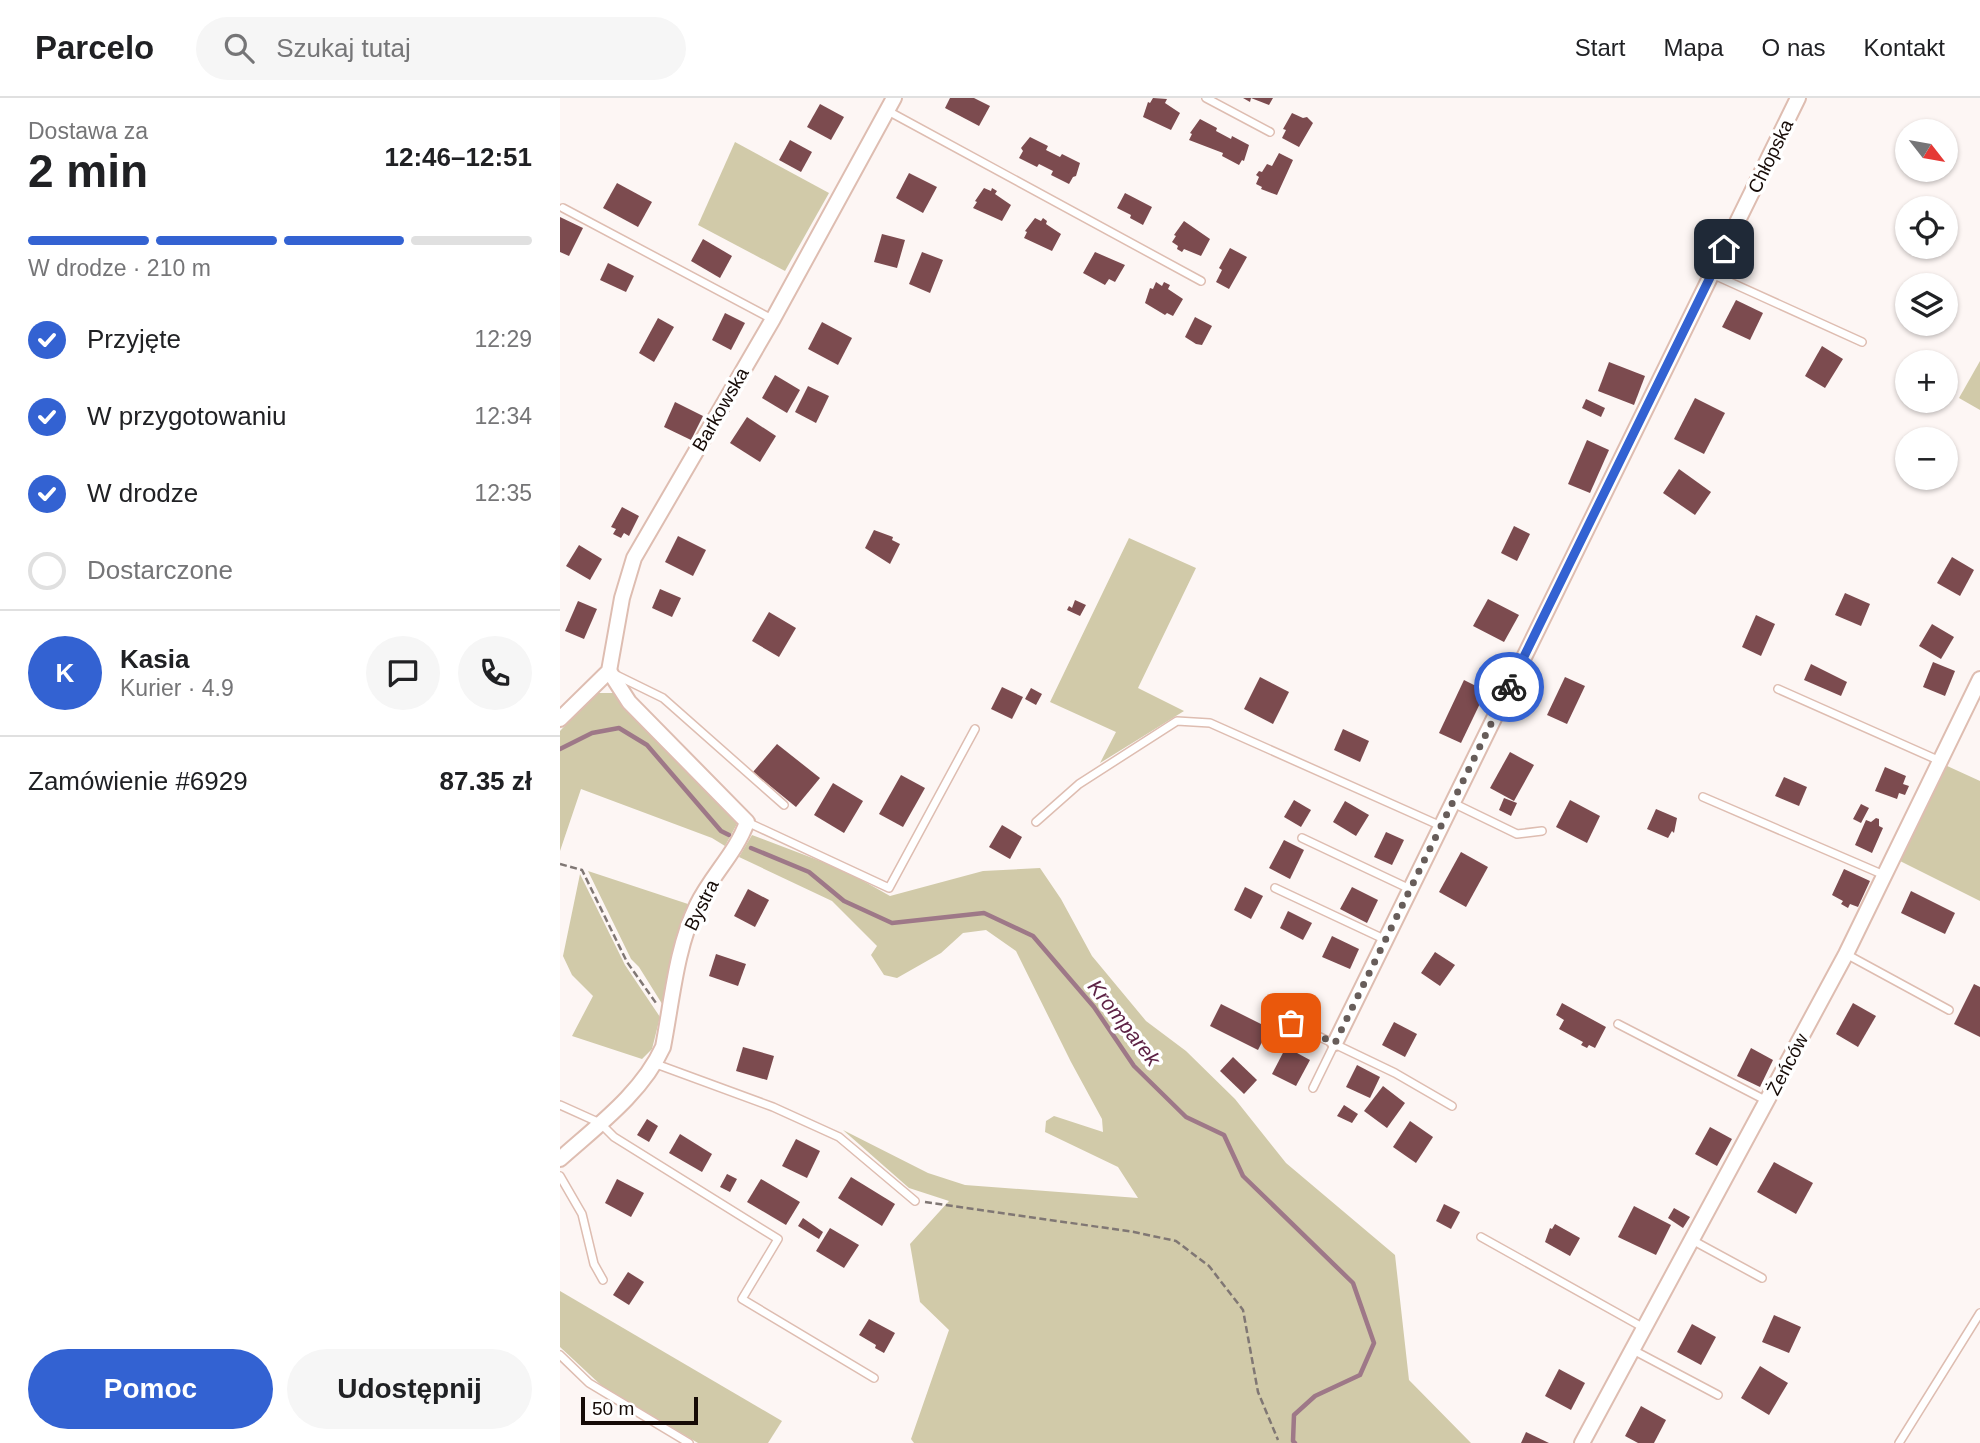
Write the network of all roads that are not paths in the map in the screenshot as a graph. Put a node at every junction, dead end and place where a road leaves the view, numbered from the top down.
1 (1206, 98) edge
2 (1798, 98) edge
3 (890, 104) edge
4 (1270, 131) dead end
5 (563, 208) dead end
6 (1712, 274) junction
7 (1201, 281) dead end
8 (773, 319) junction
9 (1862, 342) dead end
10 (609, 671) junction
11 (1980, 679) edge
12 (1778, 689) dead end
13 (560, 719) edge
14 (975, 729) dead end
15 (1940, 761) junction
16 (1703, 797) dead end
17 (1453, 803) junction
18 (784, 805) dead end
19 (747, 822) junction
20 (1036, 822) dead end
21 (1441, 826) junction
22 (1542, 831) dead end
23 (1302, 838) dead end
24 (1884, 875) junction
25 (1275, 888) dead end
26 (1410, 889) junction
27 (1386, 940) junction
28 (1846, 954) junction
29 (1949, 1010) dead end
30 (1270, 1013) dead end
31 (1618, 1024) dead end
32 (1335, 1043) junction
33 (656, 1064) junction
34 (1313, 1088) dead end
35 (1767, 1101) junction
36 (560, 1105) edge
37 (1452, 1106) dead end
38 (600, 1123) junction
39 (560, 1159) edge
40 (560, 1176) edge
41 (915, 1201) road end
42 (1481, 1237) dead end
43 (1692, 1239) junction
44 (1762, 1278) dead end
45 (603, 1280) dead end
46 (1980, 1313) edge
47 (1644, 1328) junction
48 (1632, 1350) junction
49 (560, 1355) edge
50 (874, 1378) dead end
51 (1718, 1395) dead end
52 (689, 1443) edge
53 (1582, 1443) edge
54 (1899, 1443) edge

1 - 4 lane
2 - 6 street, Chłopska
3 - 7 lane
3 - 8 street, Barkowska
5 - 8 lane
6 - 9 lane
6 - 17 street, Chłopska
8 - 10 street, Barkowska
10 - 13 street
10 - 18 lane
10 - 19 street
11 - 15 street, Żeńców
12 - 15 lane
14 - 19 lane
15 - 24 street, Żeńców
16 - 24 lane
17 - 21 street, Chłopska
17 - 22 lane
19 - 33 street, Bystra
20 - 21 lane
21 - 26 street, Chłopska
23 - 26 lane
24 - 28 street, Żeńców
25 - 27 lane
26 - 27 street, Chłopska
27 - 32 street, Chłopska
28 - 29 lane
28 - 35 street, Żeńców
30 - 32 lane
31 - 35 lane
32 - 34 lane
32 - 37 lane
33 - 38 street, Bystra
33 - 41 lane
35 - 43 street, Żeńców
36 - 38 lane
38 - 39 street, Bystra
38 - 50 lane
40 - 45 lane
42 - 47 lane
43 - 44 lane
43 - 47 street, Żeńców
46 - 54 lane
47 - 48 street, Żeńców
48 - 51 lane
48 - 53 street, Żeńców
49 - 52 lane

